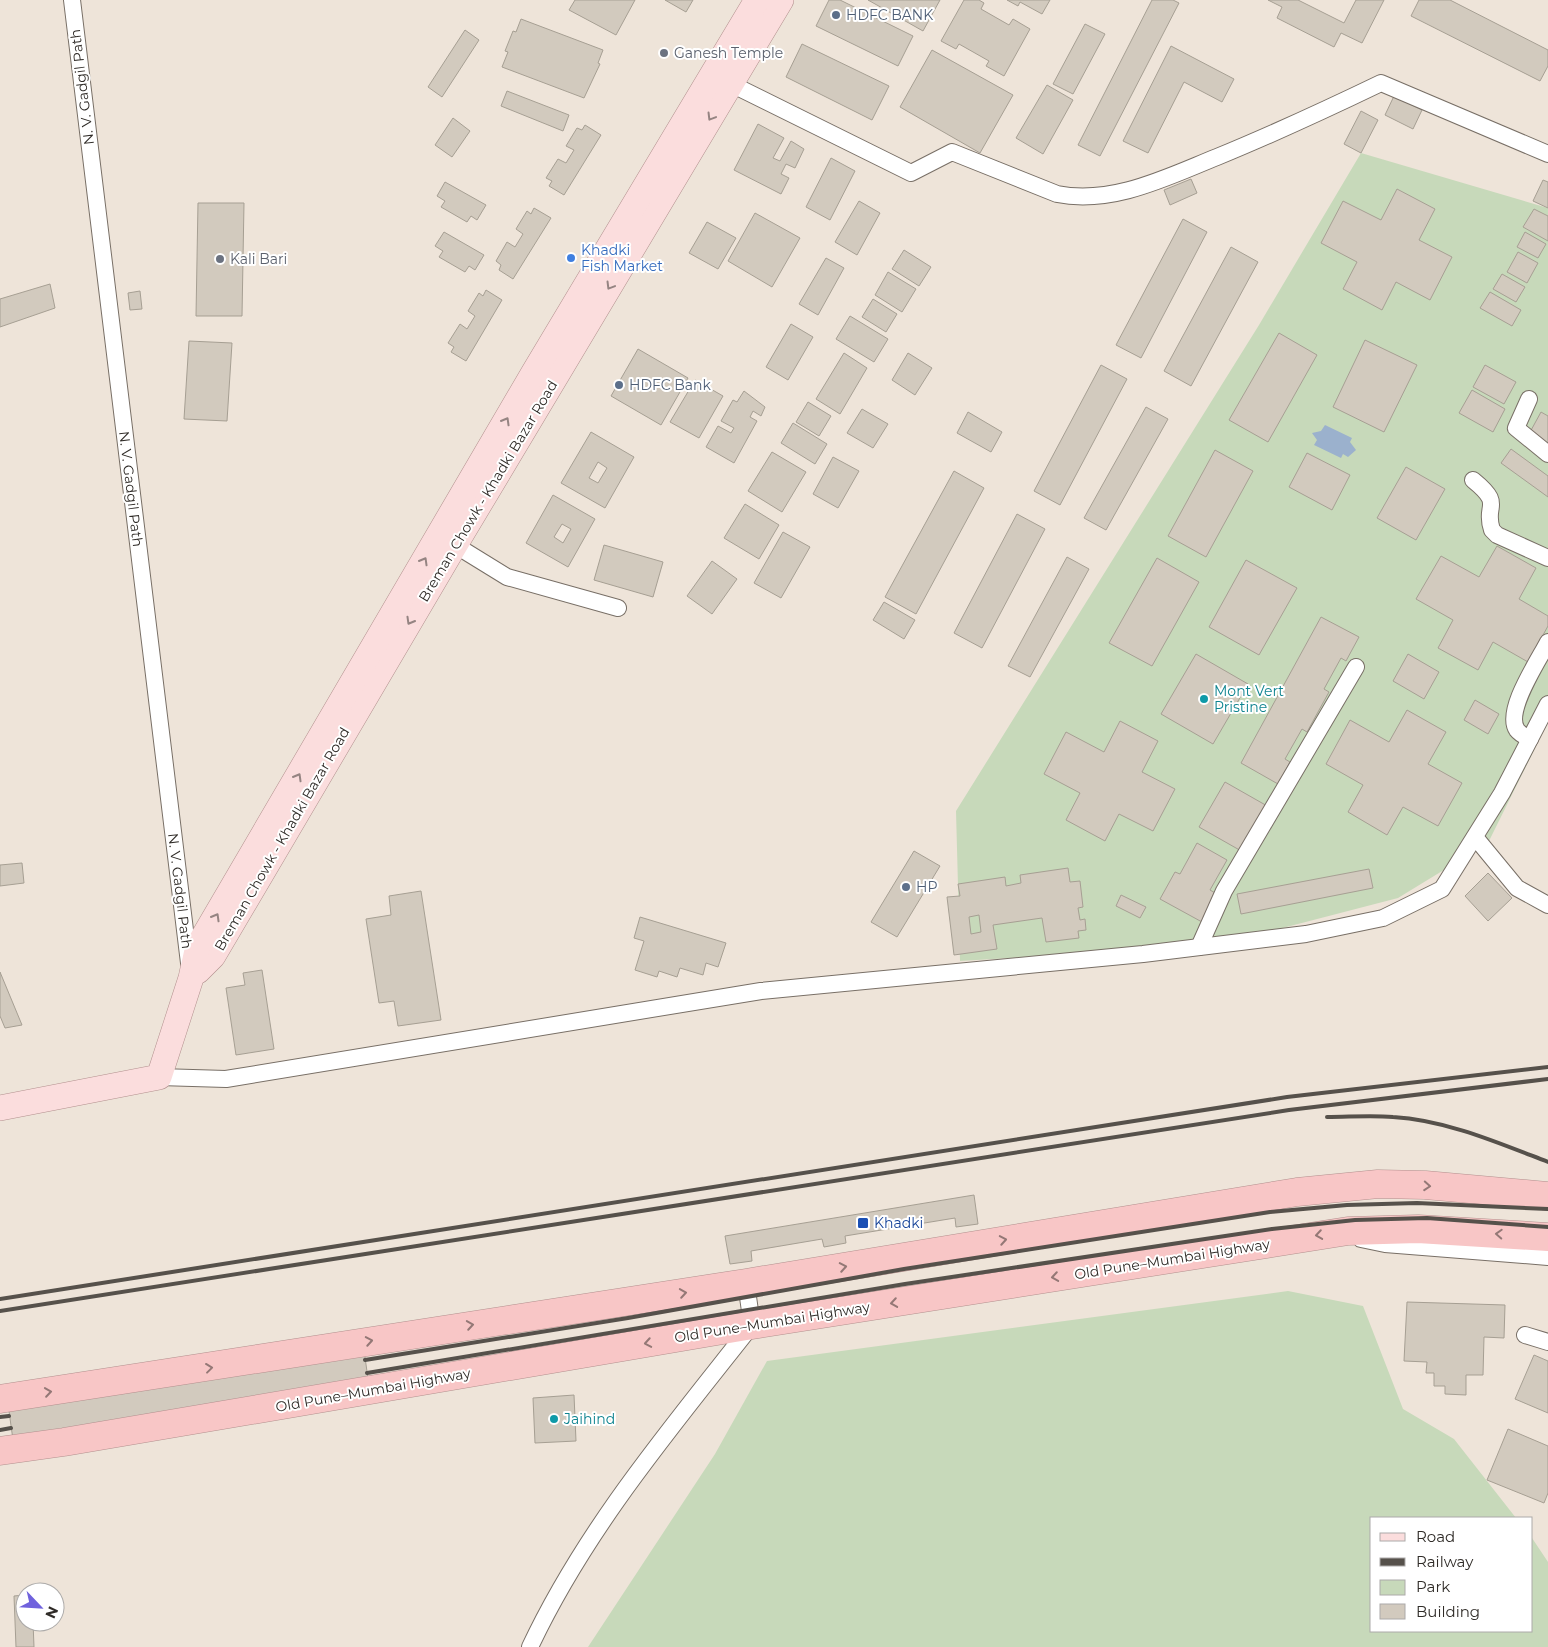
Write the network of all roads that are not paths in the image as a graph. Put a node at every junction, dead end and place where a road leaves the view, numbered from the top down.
1 (72, 0) edge
2 (757, 0) edge
3 (781, 0) edge
4 (721, 80) junction
5 (1548, 154) edge
6 (1529, 399) dead end
7 (1548, 454) edge
8 (1473, 480) dead end
9 (455, 545) junction
10 (1548, 558) edge
11 (618, 608) dead end
12 (1548, 642) edge
13 (1356, 667) dead end
14 (1548, 704) edge
15 (1530, 739) junction
16 (1475, 837) junction
17 (1548, 905) edge
18 (1199, 947) junction
19 (191, 978) junction
20 (159, 1077) junction
21 (0, 1108) edge
22 (1548, 1196) edge
23 (1348, 1231) junction
24 (1548, 1237) edge
25 (1548, 1257) edge
26 (746, 1283) junction
27 (752, 1325) junction
28 (1525, 1335) dead end
29 (1548, 1342) edge
30 (0, 1399) edge
31 (0, 1451) edge
32 (530, 1647) edge

1 - 19 street, N. V. Gadgil Path
2 - 4 main road, Breman Chowk - Khadki Bazar Road
3 - 4 main road, Breman Chowk - Khadki Bazar Road
4 - 5 street
4 -> 9 main road, Breman Chowk - Khadki Bazar Road
19 -> 4 main road, Breman Chowk - Khadki Bazar Road
6 - 7 street
8 - 10 street
9 - 11 street
9 -> 19 main road, Breman Chowk - Khadki Bazar Road
12 - 15 street
13 - 18 street
14 - 15 street
15 - 16 street
16 - 17 street
16 - 18 street
18 - 20 street
19 - 20 main road, Breman Chowk - Khadki Bazar Road
20 - 21 main road
26 -> 22 highway
24 -> 23 highway, Old Pune–Mumbai Highway
23 - 25 street
23 -> 27 highway, Old Pune–Mumbai Highway
26 - 27 street
30 -> 26 highway
27 -> 31 highway, Old Pune–Mumbai Highway
27 - 32 street
28 - 29 street

